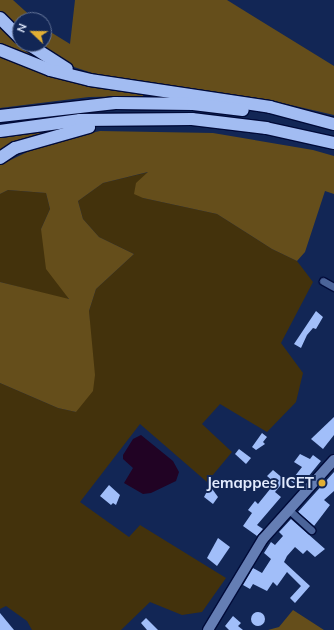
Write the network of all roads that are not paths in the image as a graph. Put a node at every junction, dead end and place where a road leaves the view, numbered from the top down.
1 (0, 18) edge
2 (12, 30) edge
3 (0, 50) edge
4 (41, 52) edge
5 (130, 86) junction
6 (0, 116) edge
7 (114, 118) junction
8 (334, 124) edge
9 (334, 128) edge
10 (0, 130) edge
11 (334, 143) edge
12 (0, 158) edge
13 (323, 281) dead end
14 (334, 287) edge
15 (334, 460) edge
16 (289, 510) junction
17 (311, 530) dead end
18 (208, 630) edge

1 - 2 highway
3 - 5 highway
4 - 5 highway
5 - 8 highway
6 - 9 highway
7 - 10 highway
7 - 11 highway
7 - 12 highway
13 - 14 street
15 - 16 street
16 - 17 street
16 - 18 street

